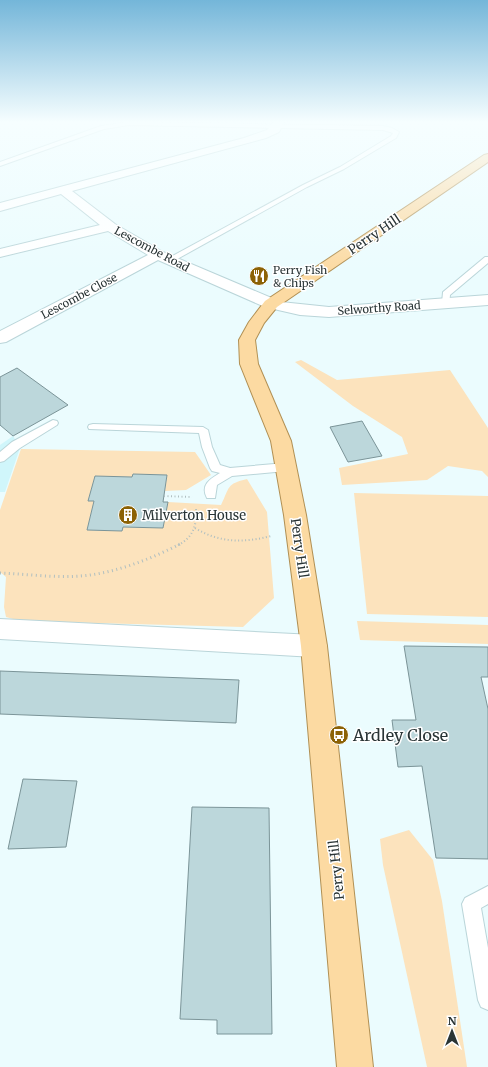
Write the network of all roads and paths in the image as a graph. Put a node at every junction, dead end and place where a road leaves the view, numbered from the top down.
1 (130, 172) edge
2 (334, 172) edge
3 (466, 172) edge
4 (63, 190) junction
5 (0, 207) edge
6 (110, 227) junction
7 (0, 253) edge
8 (164, 258) junction
9 (488, 259) edge
10 (488, 300) edge
11 (446, 303) junction
12 (271, 304) junction
13 (0, 338) edge
14 (53, 423) dead end
15 (94, 427) dead end
16 (0, 458) edge
17 (286, 468) junction
18 (230, 472) junction
19 (211, 495) dead end
20 (164, 496) dead end
21 (194, 502) dead end
22 (196, 506) dead end
23 (195, 528) junction
24 (297, 536) junction
25 (0, 573) edge
26 (0, 630) edge
27 (314, 646) junction
28 (488, 895) edge
29 (488, 1000) edge
30 (355, 1067) edge

1 - 4 street
2 - 8 lane
3 - 12 main road, Perry Hill
4 - 5 street
4 - 6 street, Lescombe Road
6 - 7 street
6 - 8 street, Lescombe Road
8 - 12 street, Lescombe Road
8 - 13 street, Lescombe Close
9 - 11 lane
10 - 11 street, Selworthy Road
11 - 12 street, Selworthy Road
12 - 17 main road, Perry Hill
14 - 16 lane
15 - 18 lane
17 - 18 lane
17 - 24 main road, Perry Hill
18 - 19 lane
20 - 21 path
22 - 23 path
23 - 24 path
23 - 25 path
24 - 27 main road, Perry Hill
26 - 27 street
27 - 30 main road, Perry Hill
28 - 29 lane

